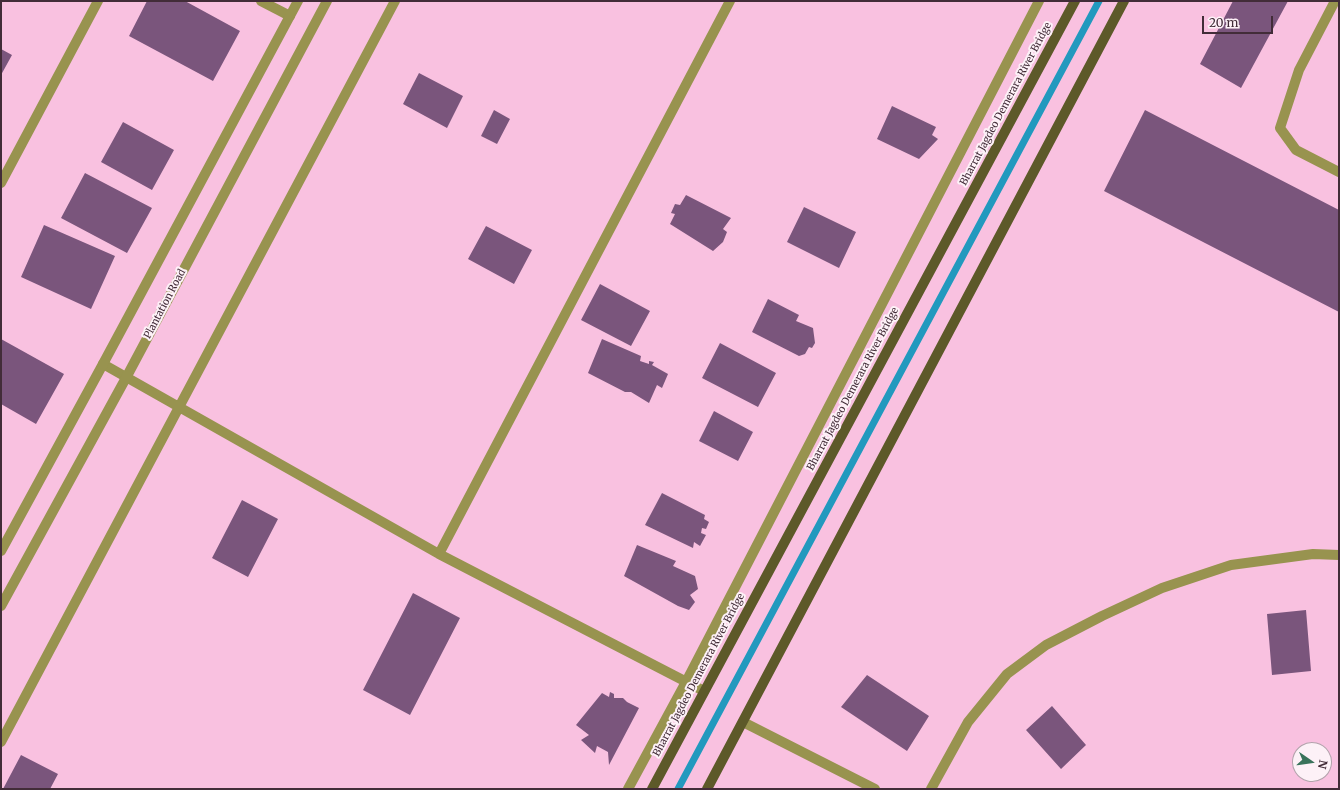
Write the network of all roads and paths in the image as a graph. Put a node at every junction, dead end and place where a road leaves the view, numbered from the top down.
1 (98, 1) edge
2 (261, 1) edge
3 (298, 1) edge
4 (327, 1) edge
5 (395, 1) edge
6 (730, 1) edge
7 (1039, 1) edge
8 (1075, 1) edge
9 (1124, 1) edge
10 (1335, 1) edge
11 (290, 16) junction
12 (1339, 172) edge
13 (1, 183) edge
14 (103, 364) junction
15 (126, 376) junction
16 (178, 406) junction
17 (1, 551) edge
18 (439, 554) junction
19 (1339, 555) edge
20 (1, 606) edge
21 (686, 682) junction
22 (704, 691) junction
23 (743, 722) junction
24 (1, 742) edge
25 (628, 789) edge
26 (652, 789) edge
27 (707, 789) edge
28 (876, 789) edge
29 (931, 789) edge

1 - 13 street
2 - 11 street
3 - 11 street
4 - 15 street, Plantation Road
5 - 16 street
6 - 18 street
7 - 21 street
8 - 22 main road, Bharrat Jagdeo Demerara River Bridge
9 - 23 main road
10 - 12 street
11 - 14 street
14 - 15 street
14 - 17 street
15 - 16 street
15 - 20 street, Plantation Road
16 - 18 street
16 - 24 street
18 - 21 street
19 - 29 street
21 - 22 street
21 - 25 street
22 - 26 main road, Bharrat Jagdeo Demerara River Bridge
23 - 27 main road
23 - 28 street

